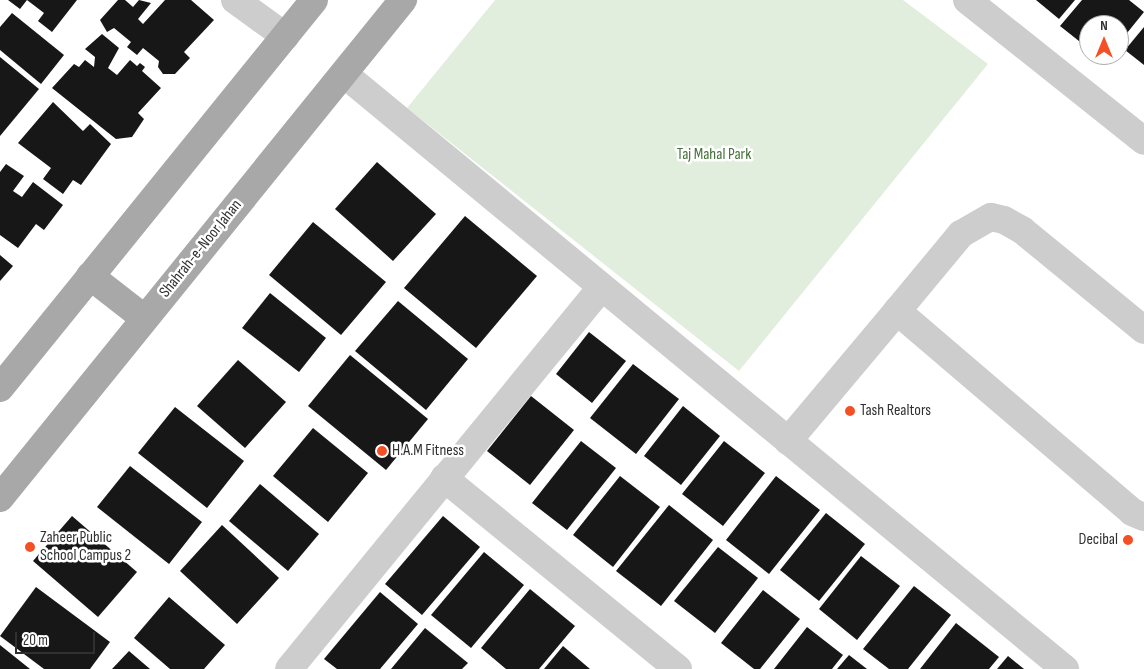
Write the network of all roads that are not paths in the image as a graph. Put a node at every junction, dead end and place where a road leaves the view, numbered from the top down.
1 (235, 0) edge
2 (314, 0) edge
3 (402, 0) edge
4 (967, 0) edge
5 (285, 36) junction
6 (344, 74) junction
7 (1144, 141) edge
8 (90, 276) junction
9 (601, 288) junction
10 (897, 311) junction
11 (144, 318) junction
12 (1144, 330) edge
13 (0, 388) edge
14 (788, 441) junction
15 (444, 478) junction
16 (0, 498) edge
17 (1144, 517) edge
18 (296, 667) edge
19 (678, 669) edge
20 (1065, 669) edge

1 - 5 street
2 - 5 main road
3 - 6 main road, Shahrah-e-Noor Jahan
4 - 7 street
5 - 8 main road
6 - 9 street
6 - 11 main road, Shahrah-e-Noor Jahan
8 - 11 main road
8 - 13 main road
9 - 14 street
9 - 15 street
10 - 12 street
10 - 14 street
10 - 17 street
11 - 16 main road, Shahrah-e-Noor Jahan
14 - 20 street
15 - 18 street
15 - 19 street

